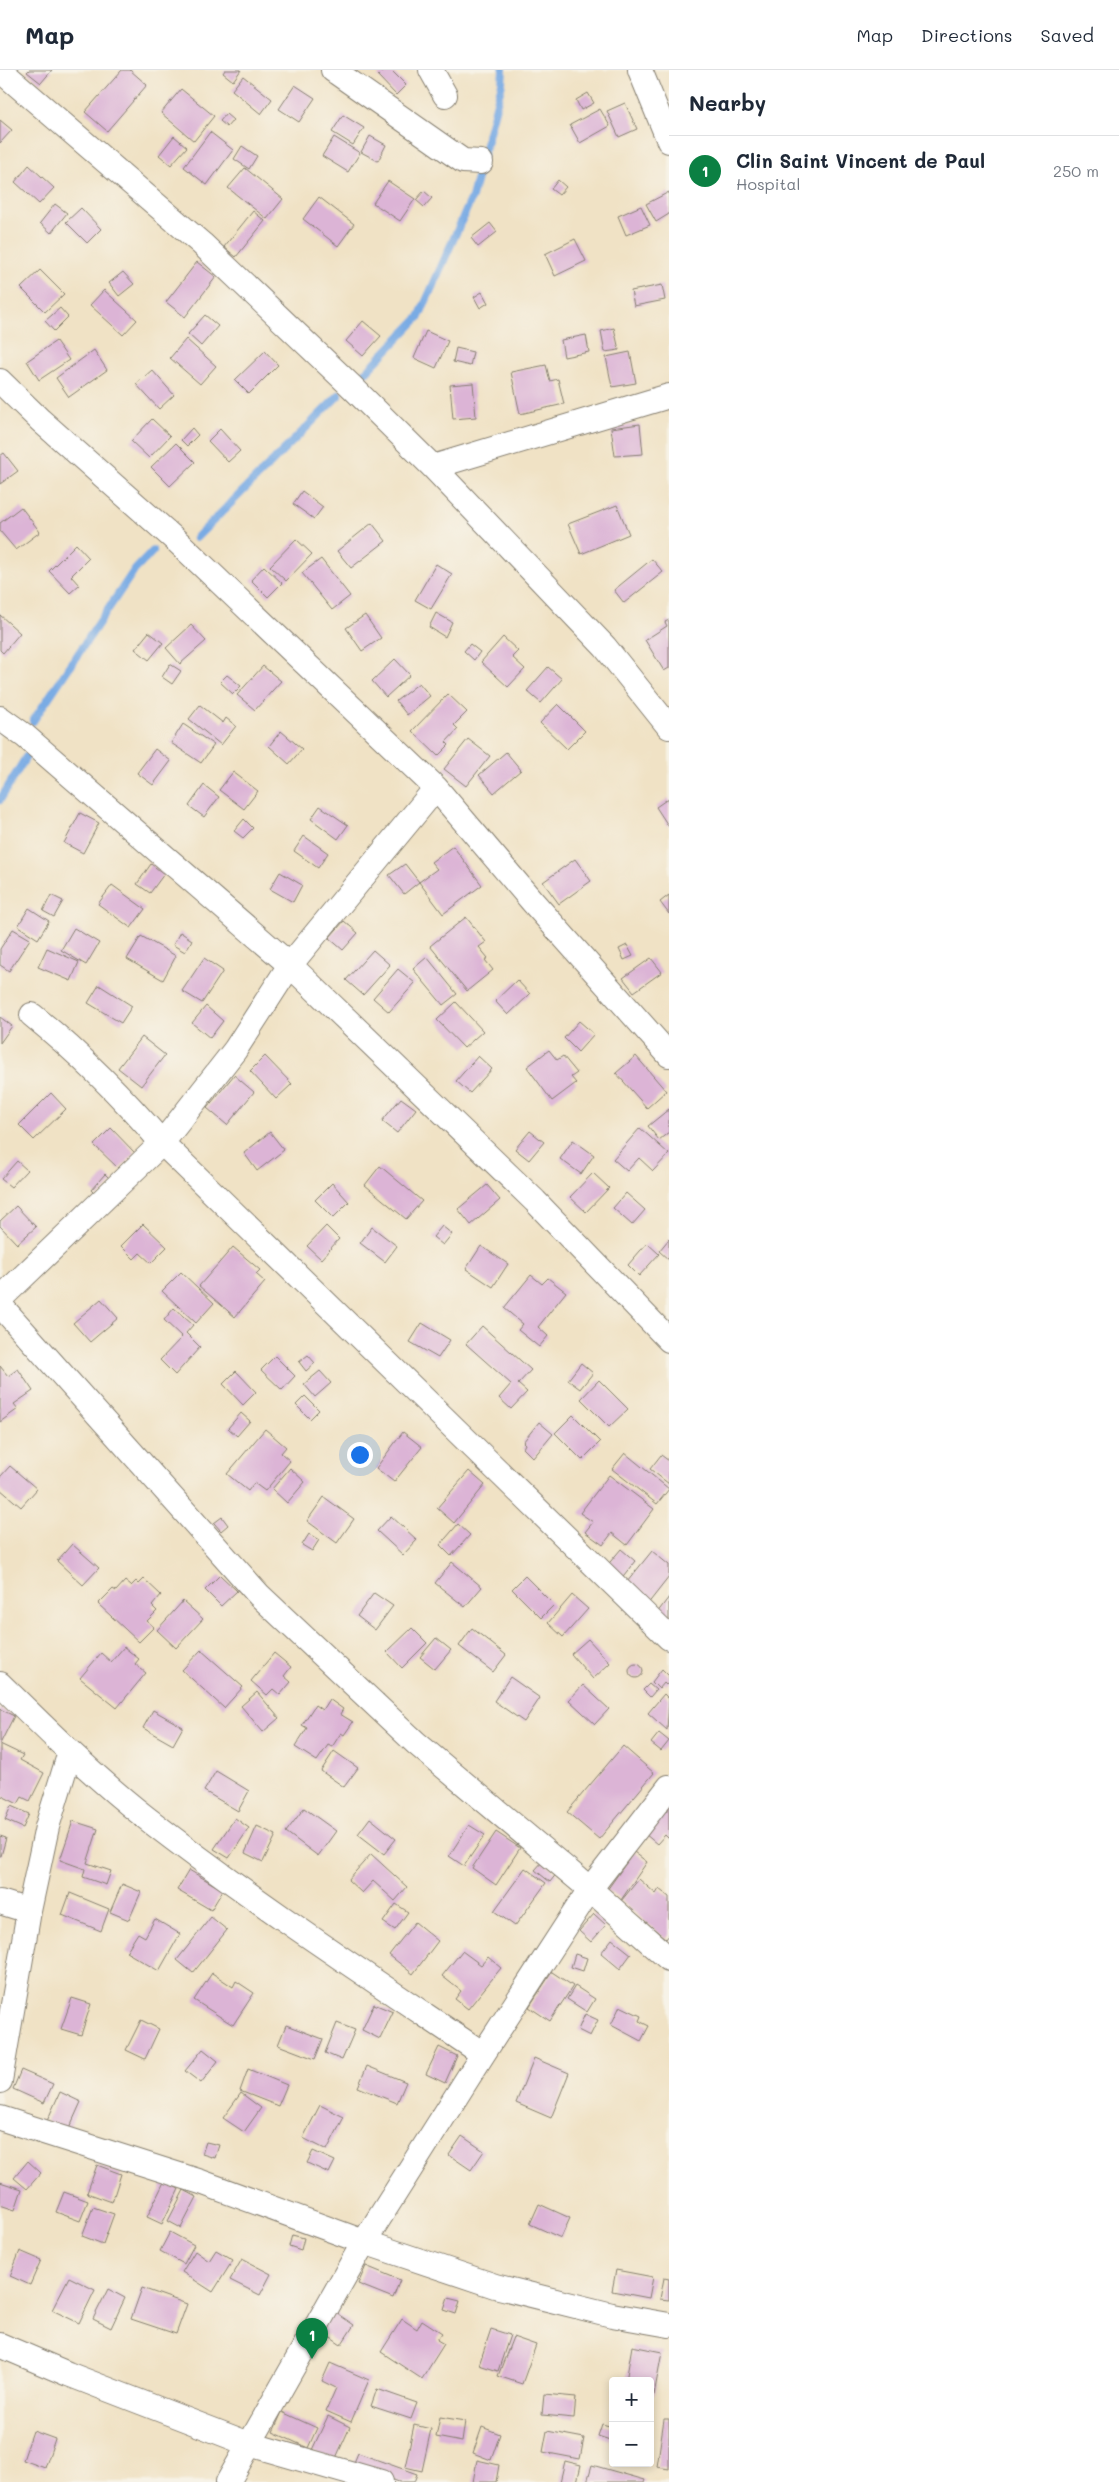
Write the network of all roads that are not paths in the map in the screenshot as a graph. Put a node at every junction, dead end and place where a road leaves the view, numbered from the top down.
1 (0, 70) edge
2 (333, 70) edge
3 (431, 70) edge
4 (640, 70) edge
5 (445, 95) dead end
6 (669, 141) edge
7 (481, 162) dead end
8 (0, 382) edge
9 (669, 396) edge
10 (433, 467) junction
11 (0, 718) edge
12 (669, 727) edge
13 (436, 788) junction
14 (290, 965) junction
15 (32, 1015) dead end
16 (669, 1055) edge
17 (162, 1143) junction
18 (0, 1299) edge
19 (0, 1305) edge
20 (669, 1340) edge
21 (669, 1638) edge
22 (0, 1684) edge
23 (70, 1752) junction
24 (669, 1787) edge
25 (590, 1889) junction
26 (0, 1902) edge
27 (29, 1912) junction
28 (669, 1959) edge
29 (483, 2054) junction
30 (0, 2081) edge
31 (0, 2118) edge
32 (364, 2242) junction
33 (669, 2325) edge
34 (0, 2345) edge
35 (249, 2444) junction
36 (228, 2482) edge
37 (381, 2482) edge

1 - 10 street
2 - 7 street
3 - 5 street
4 - 6 street
8 - 13 street
9 - 10 street
10 - 12 street
11 - 14 street
13 - 14 street
13 - 16 street
14 - 17 street
14 - 20 street
15 - 17 street
17 - 18 street
17 - 21 street
19 - 25 street
22 - 23 street
23 - 27 street
23 - 29 street
24 - 25 street
25 - 28 street
25 - 29 street
26 - 27 street
27 - 30 street
29 - 32 street
31 - 32 street
32 - 33 street
32 - 35 street
34 - 35 street
35 - 36 street
35 - 37 street

